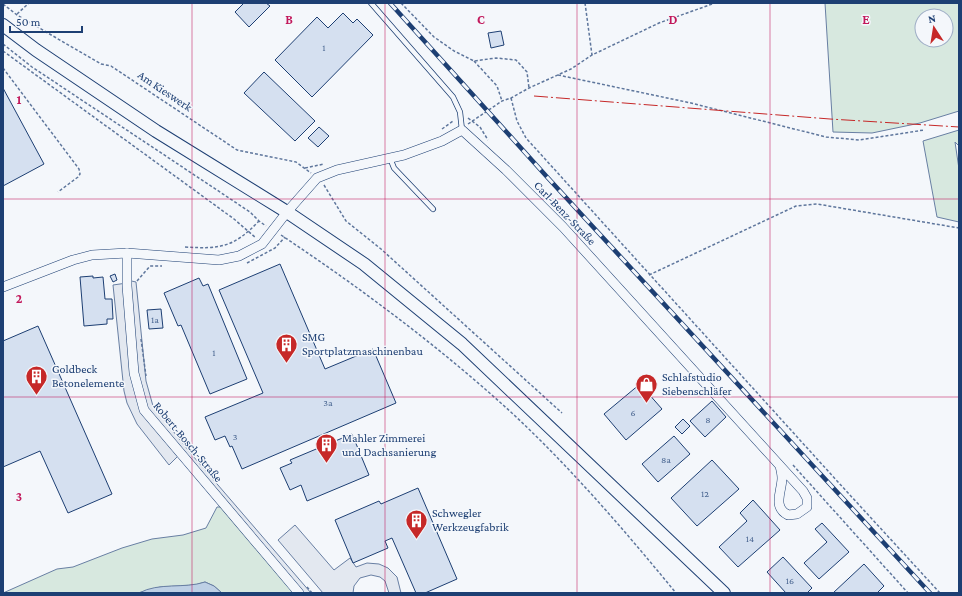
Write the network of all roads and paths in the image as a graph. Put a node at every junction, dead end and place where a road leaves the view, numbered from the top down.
1 (28, 3) edge
2 (371, 3) edge
3 (401, 3) edge
4 (585, 3) edge
5 (715, 3) edge
6 (3, 4) edge
7 (16, 14) junction
8 (3, 25) edge
9 (3, 44) edge
10 (3, 51) edge
11 (592, 55) junction
12 (474, 60) junction
13 (3, 68) edge
14 (558, 75) junction
15 (529, 88) junction
16 (511, 98) junction
17 (502, 101) junction
18 (461, 118) junction
19 (462, 130) junction
20 (924, 130) dead end
21 (439, 132) dead end
22 (390, 158) junction
23 (329, 163) dead end
24 (306, 168) junction
25 (317, 178) junction
26 (58, 192) dead end
27 (433, 210) dead end
28 (287, 212) junction
29 (959, 228) edge
30 (274, 230) junction
31 (285, 237) junction
32 (262, 244) junction
33 (127, 253) junction
34 (245, 264) dead end
35 (168, 266) dead end
36 (649, 274) junction
37 (136, 286) dead end
38 (3, 287) edge
39 (142, 338) dead end
40 (146, 381) dead end
41 (562, 413) dead end
42 (780, 466) junction
43 (307, 587) dead end
44 (299, 593) edge
45 (312, 593) edge
46 (676, 593) edge
47 (724, 593) edge
48 (940, 593) edge

1 - 7 path
2 - 18 lane
3 - 12 path
4 - 11 path
5 - 11 path
6 - 7 path, Am Kieswerk
7 - 24 path, Am Kieswerk
8 - 28 main road
9 - 30 path
10 - 32 path
11 - 14 path
12 - 15 path
12 - 17 path
13 - 26 path
14 - 15 path
14 - 20 path
15 - 16 path
16 - 17 path
16 - 36 path
17 - 18 path
18 - 19 lane
18 - 21 path
19 - 22 street
19 - 42 street, Carl-Benz-Straße
22 - 25 street
22 - 27 lane
23 - 24 path
24 - 25 path, Am Kieswerk
25 - 28 street
25 - 41 path, Am Kieswerk
28 - 30 street
28 - 47 main road
29 - 36 path
30 - 31 path
30 - 32 street
31 - 34 path
31 - 46 path
32 - 33 street
33 - 38 street
33 - 44 street, Robert-Bosch-Straße
35 - 37 path
36 - 48 path
39 - 40 path
42 - 42 street, Carl-Benz-Straße
43 - 45 path

